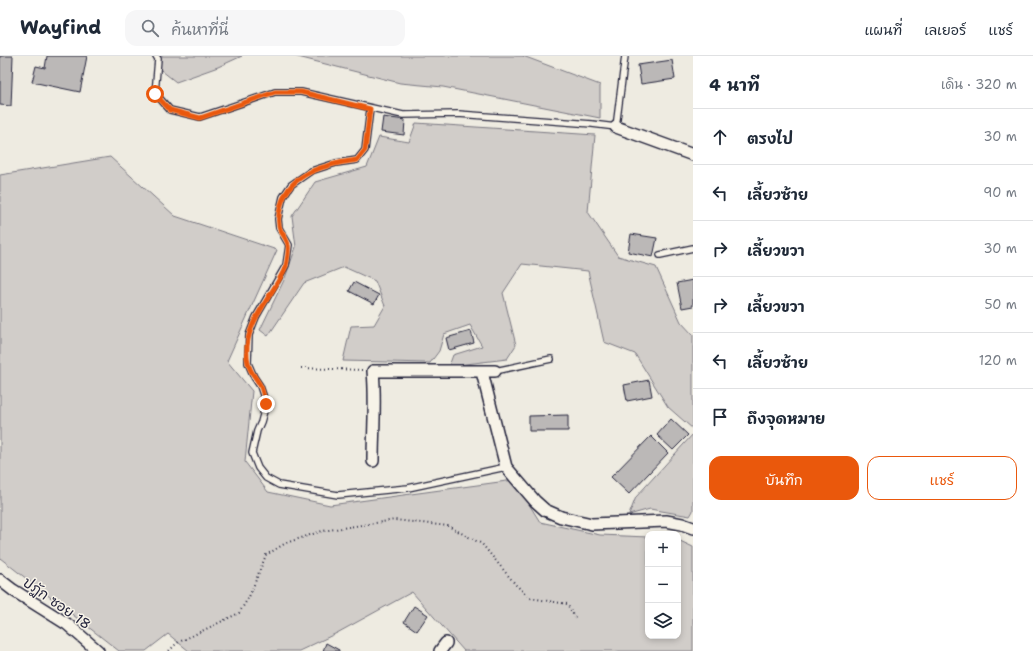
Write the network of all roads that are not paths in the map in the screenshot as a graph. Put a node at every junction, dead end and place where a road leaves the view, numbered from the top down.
1 (156, 56) edge
2 (625, 56) edge
3 (370, 109) junction
4 (616, 127) junction
5 (693, 155) edge
6 (693, 248) edge
7 (660, 255) dead end
8 (551, 359) dead end
9 (495, 371) joint
10 (482, 372) junction
11 (373, 462) dead end
12 (506, 467) junction
13 (693, 528) edge
14 (0, 580) edge
15 (98, 651) edge

1 - 3 lane
2 - 4 lane
3 - 4 lane
3 - 12 lane
4 - 5 street
6 - 7 lane
8 - 9 lane
9 - 10 street
10 - 11 street
10 - 12 street
12 - 13 street
14 - 15 street, ปฎัก ซอย 18

